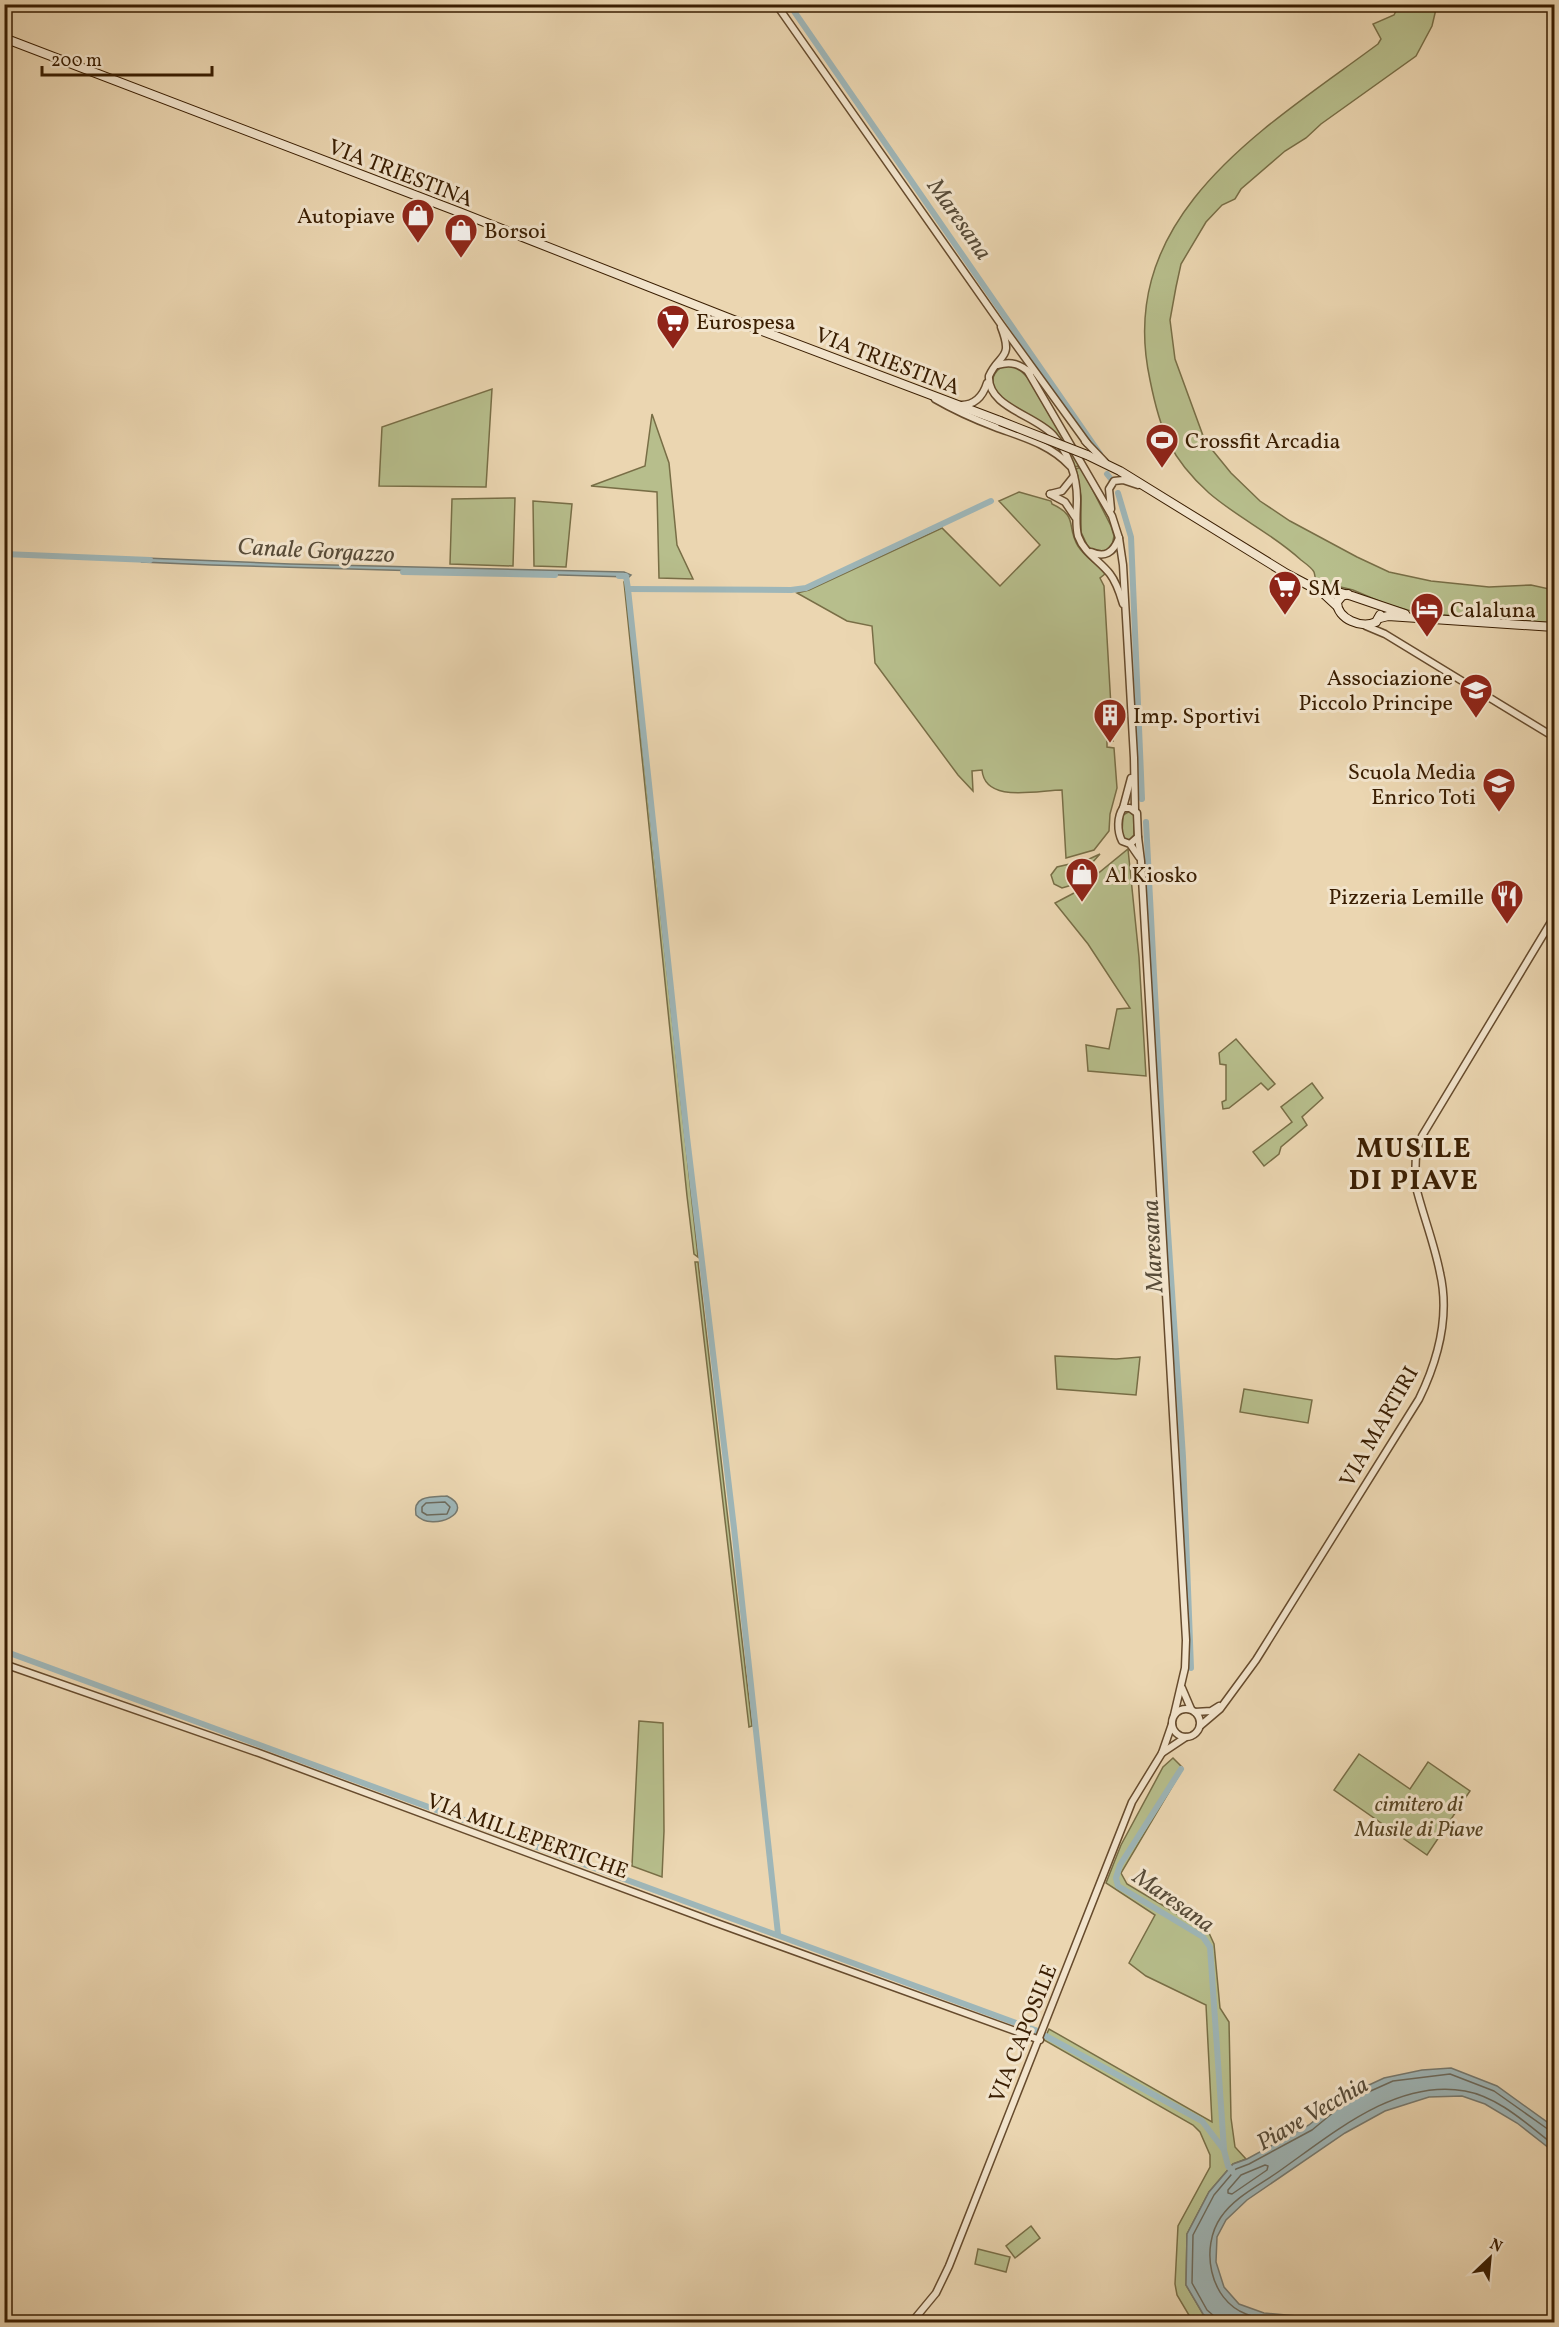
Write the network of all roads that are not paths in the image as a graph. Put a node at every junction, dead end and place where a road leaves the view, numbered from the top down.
1 (776, 4) edge
2 (4, 38) edge
3 (1000, 323) junction
4 (998, 365) junction
5 (1030, 371) junction
6 (988, 379) junction
7 (916, 389) junction
8 (960, 405) junction
9 (1087, 443) junction
10 (1107, 464) junction
11 (1071, 468) junction
12 (1074, 476) junction
13 (1152, 491) junction
14 (1112, 516) junction
15 (1077, 519) junction
16 (1119, 538) junction
17 (1087, 551) junction
18 (1307, 584) junction
19 (1348, 594) junction
20 (1377, 605) junction
21 (1337, 606) junction
22 (1125, 612) junction
23 (1379, 618) junction
24 (1418, 618) junction
25 (1366, 626) junction
26 (1554, 627) edge
27 (1385, 634) junction
28 (1554, 737) edge
29 (1134, 766) junction
30 (1123, 808) junction
31 (1135, 810) junction
32 (1138, 837) junction
33 (1130, 844) junction
34 (1141, 861) junction
35 (1554, 917) edge
36 (4, 1664) edge
37 (1181, 1686) junction
38 (1222, 1705) junction
39 (1193, 1710) junction
40 (1174, 1715) junction
41 (1172, 1724) junction
42 (1200, 1726) junction
43 (1187, 1737) junction
44 (1162, 1753) junction
45 (1040, 2038) junction
46 (912, 2322) edge

1 - 3 street
2 - 7 main road, VIA TRIESTINA
3 - 4 street
3 - 5 street
4 - 5 street
4 - 6 street
5 - 9 street
5 - 9 street
5 - 14 street
6 - 8 street
6 - 11 street
7 - 8 main road, VIA TRIESTINA
7 - 11 street
8 - 10 main road, VIA TRIESTINA, bridge
9 - 10 street
10 - 13 main road, VIA TRIESTINA
11 - 12 street
12 - 15 street
12 - 15 street
13 - 14 street
13 - 18 main road, VIA TRIESTINA
14 - 16 street
15 - 17 street
16 - 17 street
16 - 22 street
17 - 22 street
18 - 19 main road
18 - 21 main road
19 - 20 main road
19 - 21 main road
20 - 23 main road
20 - 24 main road
21 - 25 main road
22 - 29 street
23 - 24 main road
23 - 25 main road
23 - 27 street
24 - 26 main road
25 - 27 street
27 - 28 street
29 - 30 street
29 - 31 street
30 - 31 street
30 - 33 street
31 - 32 street
32 - 33 street
32 - 34 street
33 - 34 street
34 - 37 street
35 - 38 street, VIA MARTIRI
36 - 45 street, VIA MILLEPERTICHE
37 - 39 street
37 - 40 street
38 - 39 street
38 - 42 street, VIA MARTIRI
39 - 40 street
39 - 42 street
40 - 41 street
41 - 43 street
41 - 44 street, VIA CAPOSILE
42 - 43 street
43 - 44 street, VIA CAPOSILE
44 - 45 street, VIA CAPOSILE
45 - 46 street, VIA CAPOSILE

